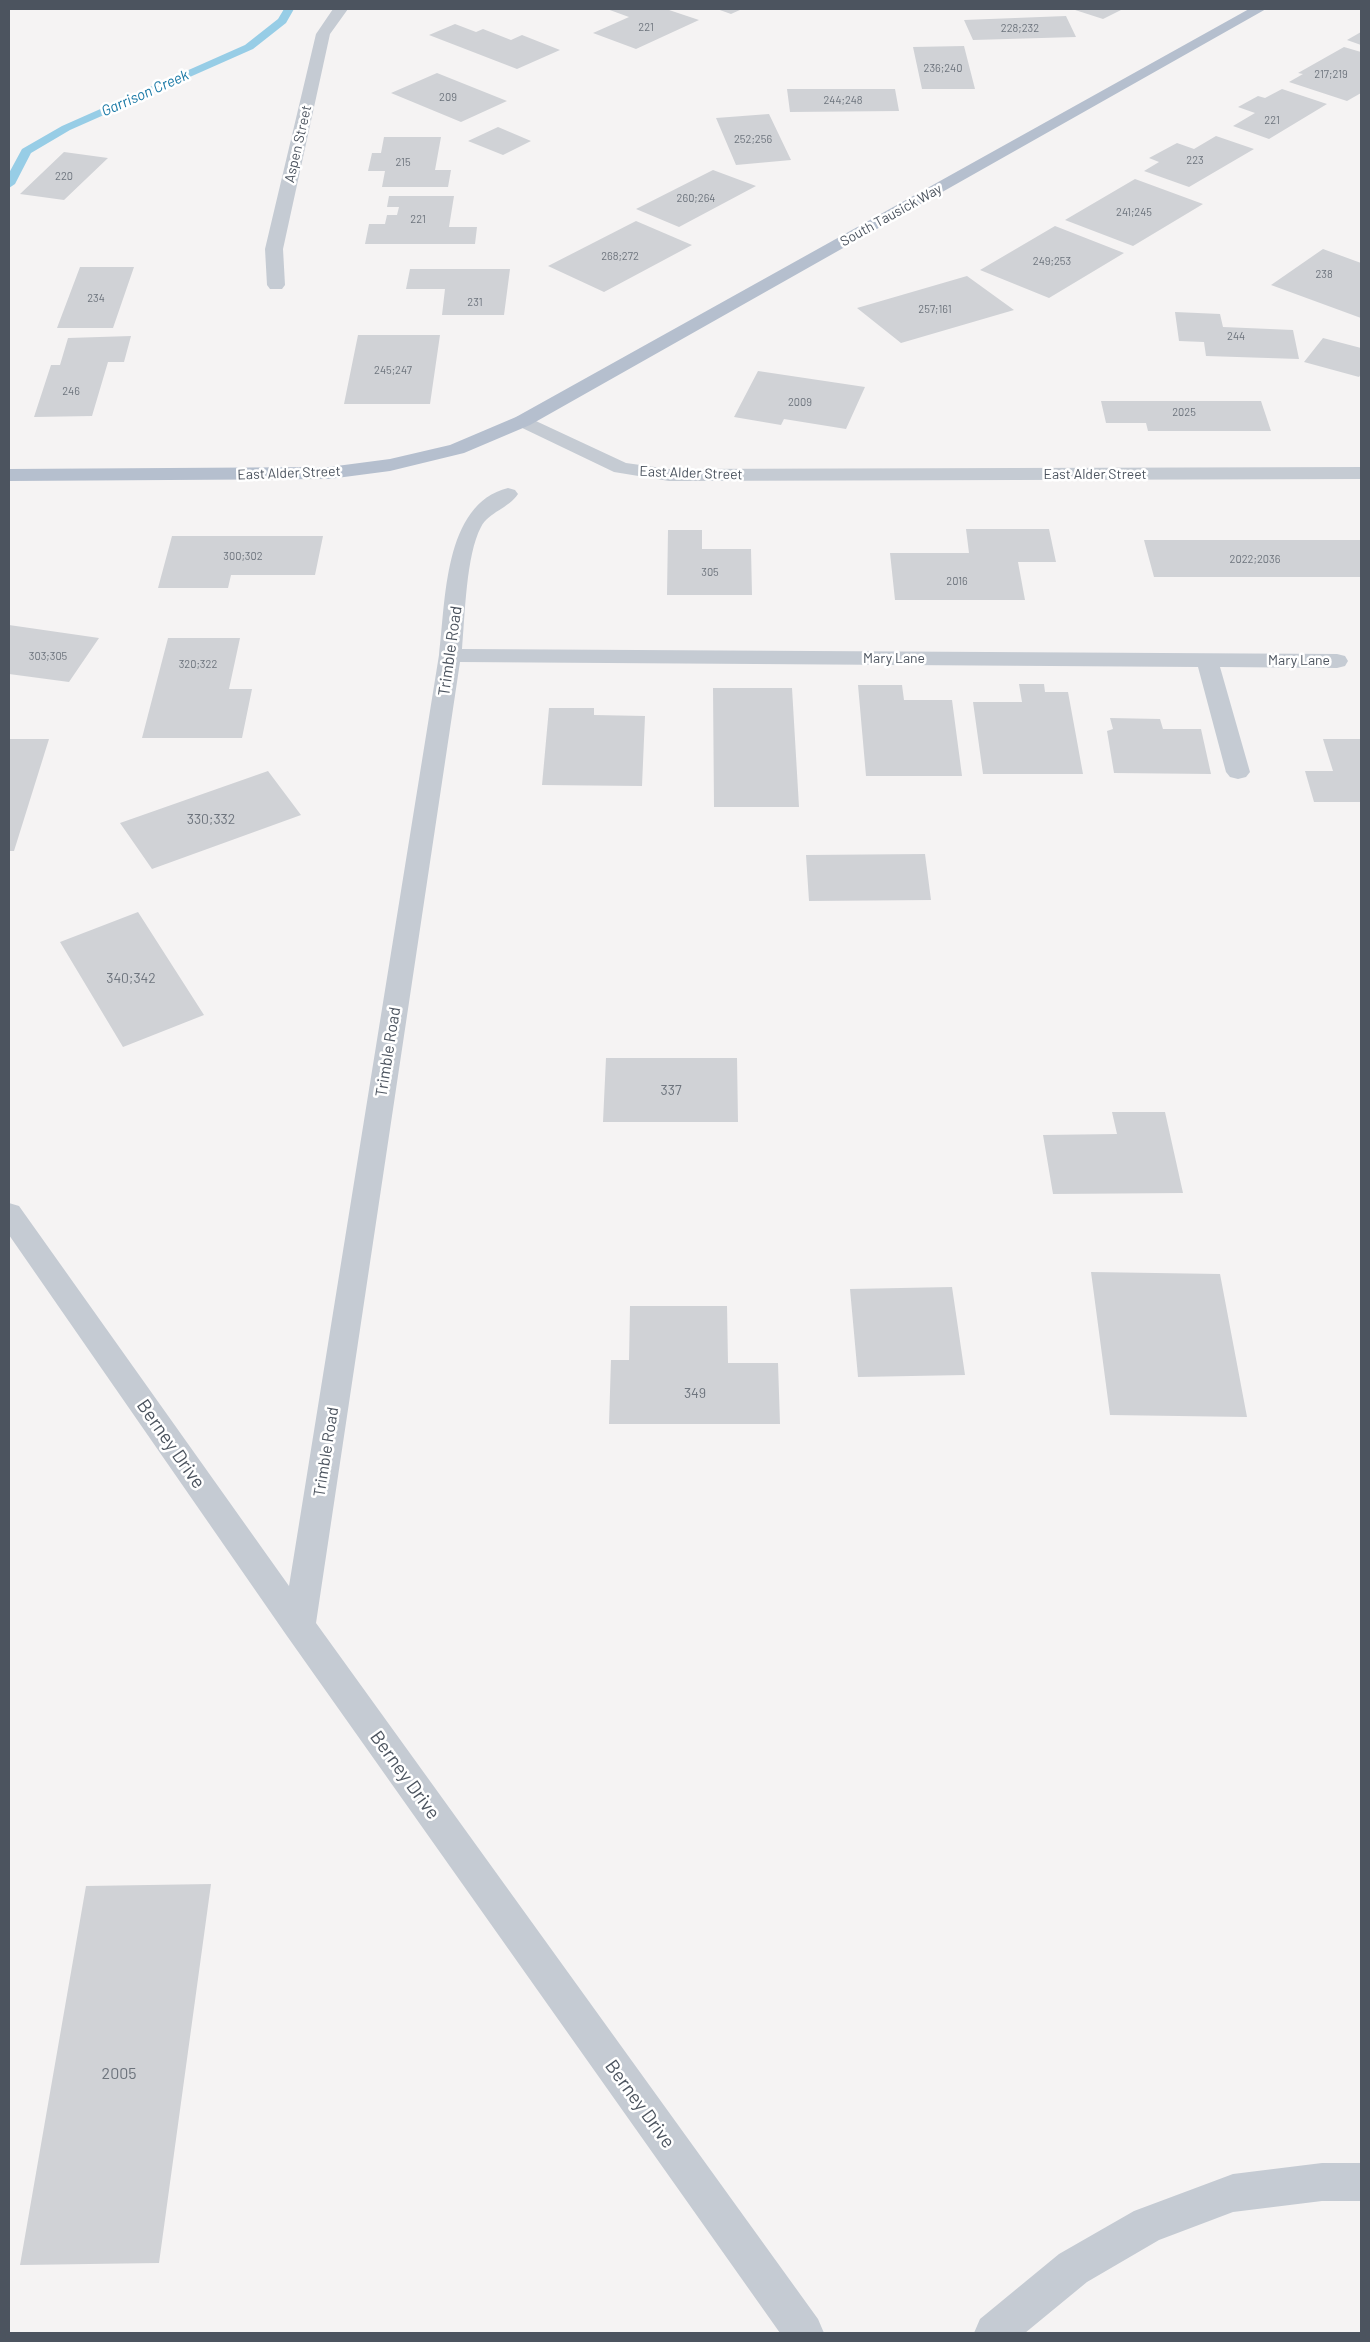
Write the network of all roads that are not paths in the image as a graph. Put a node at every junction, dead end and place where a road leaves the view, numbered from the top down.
1 (341, 9) edge
2 (1259, 9) edge
3 (276, 285) dead end
4 (523, 422) junction
5 (1361, 473) edge
6 (9, 475) edge
7 (508, 494) dead end
8 (450, 655) junction
9 (1207, 660) junction
10 (1337, 661) dead end
11 (1238, 772) dead end
12 (9, 1214) edge
13 (298, 1626) junction
14 (1361, 2182) edge
15 (804, 2333) edge
16 (994, 2333) edge

1 - 3 street, Aspen Street
2 - 4 main road, South Tausick Way
4 - 5 street, East Alder Street
4 - 6 main road, East Alder Street
7 - 8 street, Trimble Road
8 - 9 street, Mary Lane
8 - 13 street, Trimble Road
9 - 10 street, Mary Lane
9 - 11 street
12 - 13 street, Berney Drive
13 - 15 street, Berney Drive
14 - 16 street

